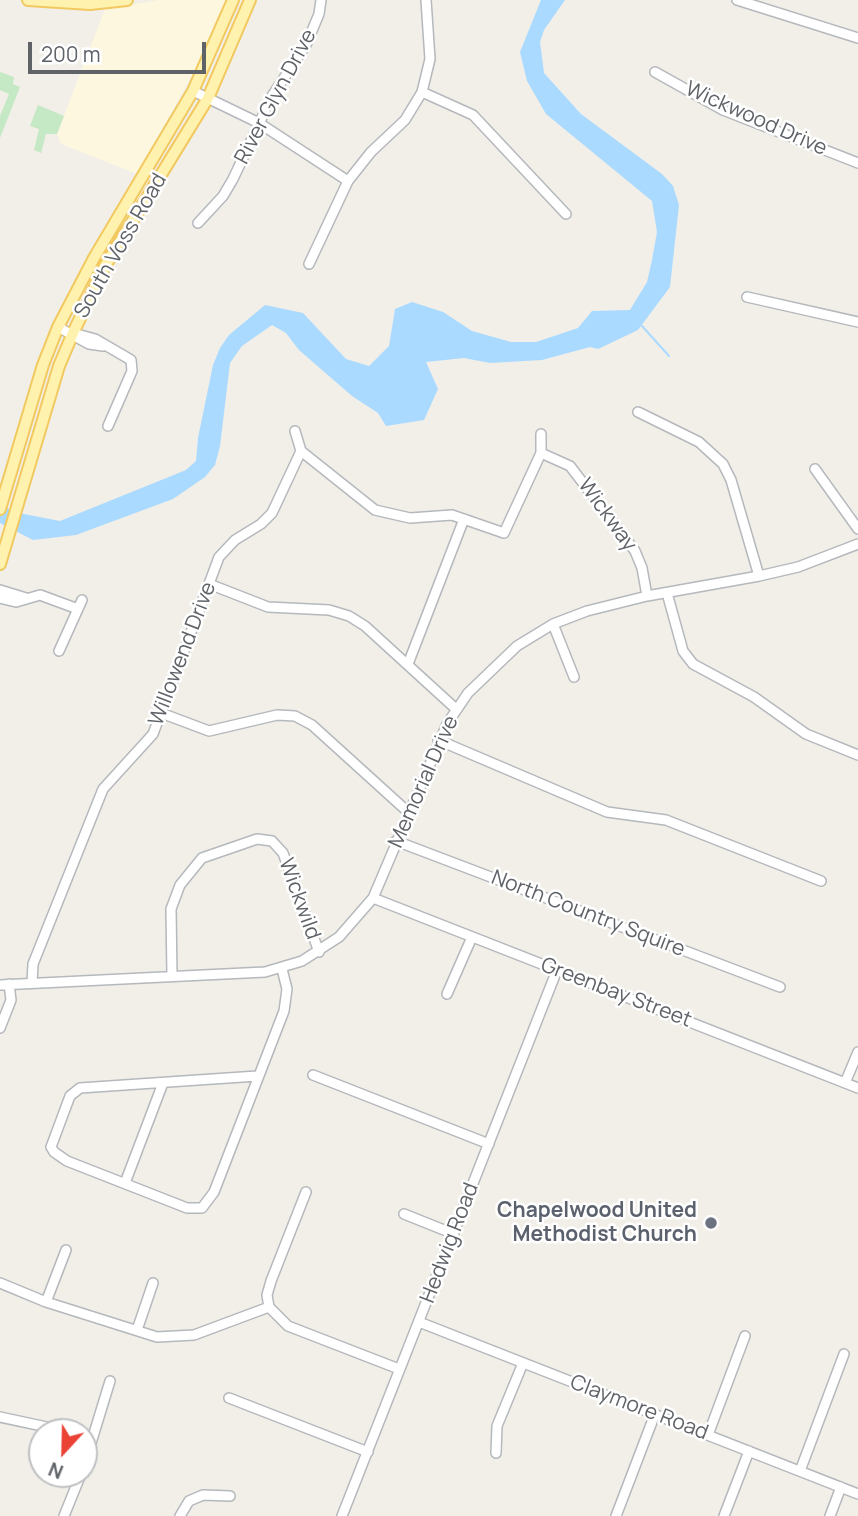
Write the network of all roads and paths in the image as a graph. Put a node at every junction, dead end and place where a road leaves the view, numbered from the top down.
1 (28, 0) edge
2 (233, 0) edge
3 (250, 0) edge
4 (321, 0) edge
5 (426, 0) edge
6 (737, 0) edge
7 (51, 1) edge
8 (123, 1) edge
9 (858, 38) edge
10 (655, 72) dead end
11 (193, 91) junction
12 (422, 93) junction
13 (208, 98) junction
14 (259, 123) junction
15 (858, 163) edge
16 (139, 181) junction
17 (348, 181) junction
18 (153, 189) junction
19 (566, 214) dead end
20 (198, 223) dead end
21 (309, 264) dead end
22 (747, 297) dead end
23 (858, 322) edge
24 (58, 327) junction
25 (73, 333) junction
26 (638, 412) dead end
27 (44, 418) junction
28 (26, 422) junction
29 (108, 426) dead end
30 (295, 430) dead end
31 (541, 434) dead end
32 (301, 452) junction
33 (541, 453) junction
34 (816, 469) dead end
35 (0, 509) edge
36 (464, 519) junction
37 (858, 529) edge
38 (858, 544) edge
39 (0, 563) edge
40 (759, 576) junction
41 (209, 584) junction
42 (0, 590) edge
43 (667, 593) junction
44 (648, 596) junction
45 (0, 598) edge
46 (26, 598) junction
47 (553, 624) junction
48 (59, 651) dead end
49 (408, 664) junction
50 (574, 677) dead end
51 (456, 709) junction
52 (161, 713) junction
53 (438, 740) junction
54 (858, 755) edge
55 (408, 812) junction
56 (396, 841) junction
57 (821, 881) dead end
58 (373, 898) junction
59 (472, 937) junction
60 (318, 952) junction
61 (282, 969) junction
62 (557, 970) junction
63 (172, 976) junction
64 (32, 983) junction
65 (5, 984) edge
66 (780, 987) dead end
67 (447, 994) dead end
68 (0, 1028) edge
69 (858, 1052) edge
70 (313, 1075) dead end
71 (257, 1076) junction
72 (163, 1083) junction
73 (845, 1083) junction
74 (858, 1088) edge
75 (489, 1144) junction
76 (125, 1183) junction
77 (306, 1192) dead end
78 (404, 1214) dead end
79 (454, 1234) junction
80 (66, 1250) dead end
81 (0, 1283) edge
82 (153, 1283) dead end
83 (46, 1302) junction
84 (269, 1307) junction
85 (419, 1322) junction
86 (137, 1330) junction
87 (745, 1336) dead end
88 (844, 1354) dead end
89 (523, 1363) junction
90 (399, 1369) junction
91 (110, 1381) dead end
92 (229, 1398) dead end
93 (655, 1414) junction
94 (0, 1417) edge
95 (95, 1418) edge
96 (28, 1423) edge
97 (708, 1435) junction
98 (749, 1451) junction
99 (368, 1452) junction
100 (496, 1453) dead end
101 (800, 1471) junction
102 (841, 1487) junction
103 (75, 1488) edge
104 (858, 1494) edge
105 (230, 1496) dead end
106 (64, 1516) edge
107 (180, 1516) edge
108 (342, 1516) edge
109 (616, 1516) edge
110 (724, 1516) edge
111 (830, 1516) edge

1 - 7 main road
2 - 11 main road, South Voss Road
3 - 13 main road, South Voss Road
4 - 14 street, River Glyn Drive
5 - 12 street
6 - 9 street
7 - 8 main road
10 - 15 street, Wickwood Drive
11 - 13 street
11 - 16 main road, South Voss Road
12 - 17 street
12 - 19 street
13 - 14 street
13 - 18 main road, South Voss Road
14 - 17 street
14 - 20 street, River Glyn Drive
16 - 18 main road
16 - 24 main road, South Voss Road
17 - 21 street
18 - 25 main road, South Voss Road
22 - 23 street
24 - 25 street
24 - 28 main road, South Voss Road
25 - 27 main road, South Voss Road
25 - 29 street
26 - 40 street
27 - 28 main road
27 - 39 main road, South Voss Road
28 - 35 main road, South Voss Road
30 - 32 street
31 - 33 street
32 - 36 street
32 - 41 street, Willowend Drive
33 - 36 street
33 - 44 street, Wickway
34 - 37 street
36 - 49 street
38 - 40 street, Memorial Drive
40 - 43 street, Memorial Drive
41 - 49 street
41 - 52 street, Willowend Drive
42 - 46 street
43 - 44 street, Memorial Drive
43 - 54 street
44 - 47 street, Memorial Drive
45 - 46 street
46 - 48 street
47 - 50 street
47 - 51 street, Memorial Drive
49 - 51 street
51 - 53 street, Memorial Drive
52 - 55 street
52 - 64 street, Willowend Drive
53 - 55 street, Memorial Drive
53 - 57 street
55 - 56 street, Memorial Drive
56 - 58 street, Memorial Drive
56 - 66 street, North Country Squire
58 - 59 street, Greenbay Street
58 - 60 street, Memorial Drive
59 - 62 street, Greenbay Street
59 - 67 street
60 - 61 street, Memorial Drive
60 - 63 street, Wickwild
61 - 63 street, Memorial Drive
61 - 71 street
62 - 73 street, Greenbay Street
62 - 75 street, Hedwig Road
63 - 64 street, Memorial Drive
64 - 65 street, Memorial Drive
65 - 68 street
69 - 73 street
70 - 75 street
71 - 72 street
71 - 76 street
72 - 76 street
72 - 76 street
73 - 74 street, Greenbay Street
75 - 79 street, Hedwig Road
77 - 84 street
78 - 79 street
79 - 85 street, Hedwig Road
80 - 83 street
81 - 83 street
82 - 86 street
83 - 86 street
84 - 86 street
84 - 90 street
85 - 89 street, Claymore Road
85 - 90 street, Hedwig Road
87 - 97 street
88 - 101 street
89 - 93 street, Claymore Road
89 - 100 street
90 - 99 street, Hedwig Road
91 - 95 street
92 - 99 street
93 - 97 street, Claymore Road
93 - 109 street
94 - 96 street
97 - 98 street, Claymore Road
98 - 101 street, Claymore Road
98 - 110 street
99 - 108 street, Hedwig Road
101 - 102 street, Claymore Road
102 - 104 street, Claymore Road
102 - 111 street
103 - 106 street
105 - 107 street

